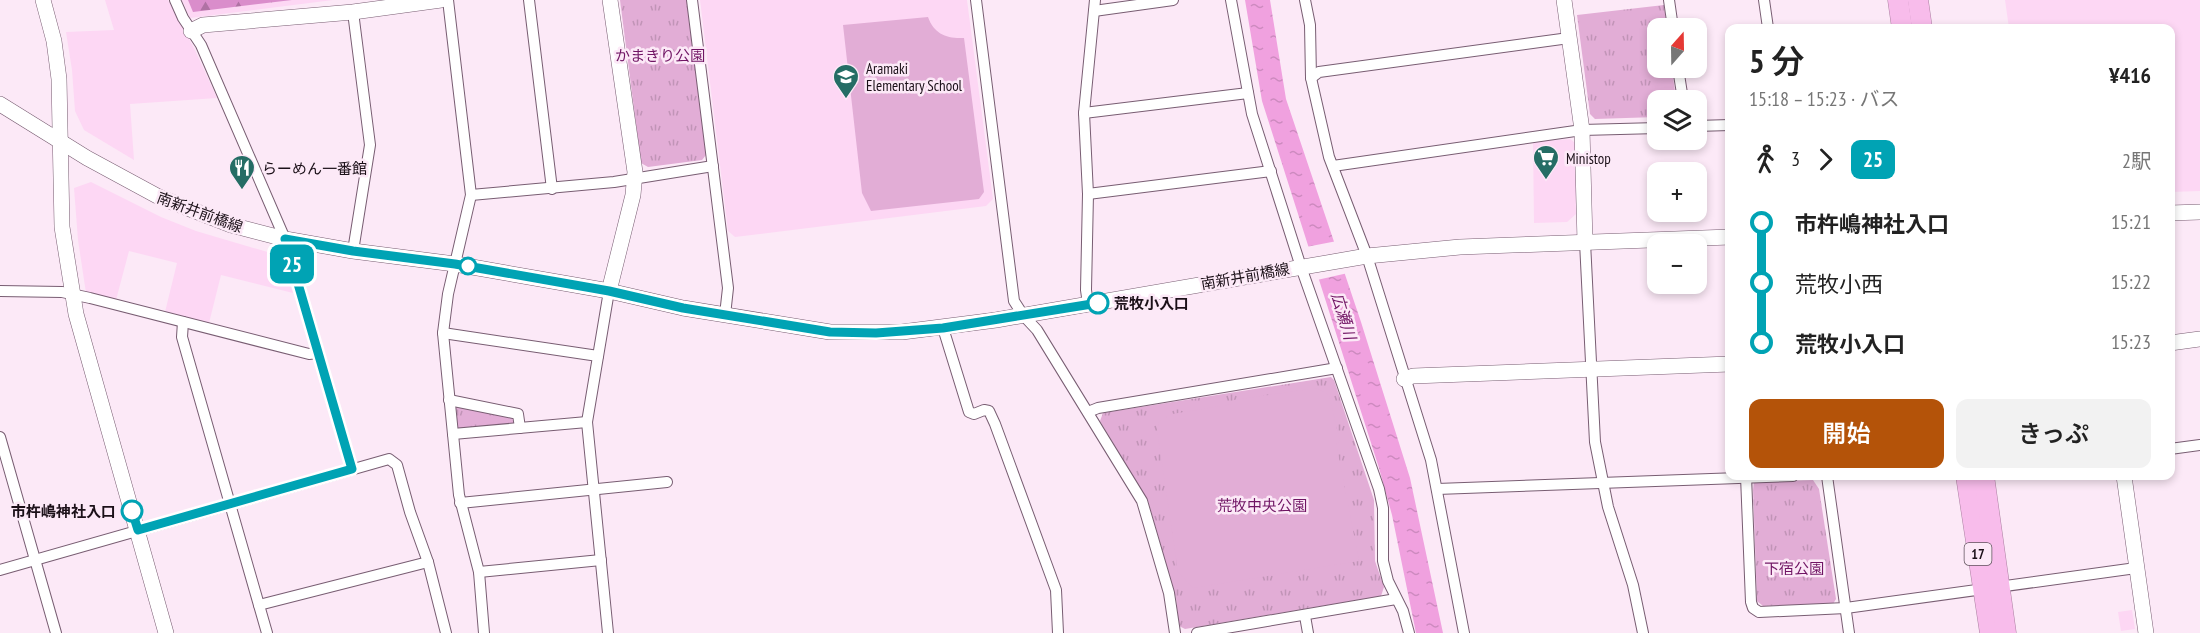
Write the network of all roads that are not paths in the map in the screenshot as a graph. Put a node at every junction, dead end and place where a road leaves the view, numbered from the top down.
1 (43, 0) edge
2 (175, 0) edge
3 (441, 0) edge
4 (448, 0) edge
5 (529, 0) edge
6 (610, 0) edge
7 (692, 0) edge
8 (976, 0) edge
9 (1173, 0) edge
10 (1231, 0) edge
11 (1305, 0) edge
12 (1564, 0) edge
13 (1669, 0) edge
14 (1764, 0) edge
15 (1899, 0) edge
16 (1918, 0) edge
17 (1094, 5) edge
18 (353, 12) junction
19 (1672, 18) edge
20 (1767, 24) edge
21 (1902, 24) edge
22 (1921, 24) edge
23 (191, 31) junction
24 (1569, 38) junction
25 (1311, 78) junction
26 (1248, 93) junction
27 (0, 104) edge
28 (1084, 112) junction
29 (1725, 125) edge
30 (1707, 126) edge
31 (1647, 128) edge
32 (1582, 130) junction
33 (60, 142) junction
34 (713, 166) junction
35 (1333, 166) junction
36 (1271, 171) junction
37 (635, 180) junction
38 (552, 189) junction
39 (1089, 194) junction
40 (471, 195) junction
41 (2200, 212) edge
42 (2175, 213) edge
43 (1725, 237) edge
44 (285, 239) junction
45 (1585, 242) junction
46 (353, 251) junction
47 (1367, 256) junction
48 (455, 264) junction
49 (1306, 266) junction
50 (0, 291) edge
51 (609, 291) junction
52 (73, 294) junction
53 (1088, 304) junction
54 (725, 315) junction
55 (1023, 315) junction
56 (183, 322) junction
57 (943, 328) junction
58 (443, 333) junction
59 (2200, 339) edge
60 (2175, 342) edge
61 (318, 353) junction
62 (598, 356) junction
63 (1725, 363) edge
64 (1337, 368) junction
65 (1591, 368) junction
66 (1404, 379) junction
67 (449, 400) junction
68 (1088, 412) junction
69 (587, 422) junction
70 (520, 428) junction
71 (453, 434) junction
72 (0, 437) edge
73 (2200, 445) edge
74 (2175, 448) edge
75 (4, 466) edge
76 (352, 469) junction
77 (1725, 477) edge
78 (1746, 480) edge
79 (1828, 480) edge
80 (1967, 480) edge
81 (1984, 480) edge
82 (2125, 480) edge
83 (667, 482) dead end
84 (1602, 483) junction
85 (594, 488) junction
86 (1437, 489) junction
87 (230, 503) junction
88 (460, 503) junction
89 (138, 530) junction
90 (35, 559) junction
91 (601, 560) junction
92 (428, 562) junction
93 (2136, 568) junction
94 (0, 570) edge
95 (479, 572) junction
96 (1992, 589) junction
97 (1396, 599) junction
98 (260, 605) junction
99 (1846, 608) junction
100 (1305, 616) junction
101 (56, 633) edge
102 (166, 633) edge
103 (267, 633) edge
104 (446, 633) edge
105 (484, 633) edge
106 (608, 633) edge
107 (1058, 633) edge
108 (1175, 633) edge
109 (1197, 633) edge
110 (1308, 633) edge
111 (1409, 633) edge
112 (1464, 633) edge
113 (1643, 633) edge
114 (1849, 633) edge
115 (1990, 633) edge
116 (2006, 633) edge
117 (2146, 633) edge

1 - 33 street
2 - 23 street
3 - 18 street
4 - 40 street
5 - 38 street
6 - 37 street
7 - 34 street
8 - 55 street
9 - 17 street
10 - 26 street
11 - 25 street
12 - 24 street
13 - 19 street
14 - 20 street
15 - 21 highway
16 - 22 highway
17 - 28 street
18 - 23 street
18 - 46 street
23 - 44 street
24 - 25 street
24 - 32 street
25 - 35 street
26 - 28 street
26 - 36 street
27 - 33 street, 南新井前橋線
28 - 39 street
29 - 30 street
31 - 32 street
32 - 35 street
32 - 45 street
33 - 44 street, 南新井前橋線
33 - 52 street
34 - 37 street
34 - 54 street
35 - 47 street
36 - 39 street
36 - 49 street
37 - 38 street
37 - 51 street
38 - 40 street
39 - 53 street
40 - 48 street
41 - 42 street
43 - 45 street
44 - 46 street, 南新井前橋線
44 - 61 street
45 - 47 street
45 - 65 street
46 - 48 street, 南新井前橋線
47 - 49 street, 南新井前橋線
47 - 66 street
48 - 51 street, 南新井前橋線
48 - 58 street
49 - 53 street, 南新井前橋線
49 - 64 street
50 - 52 street
51 - 54 street, 南新井前橋線
51 - 62 street
52 - 56 street
52 - 89 street
53 - 55 street, 南新井前橋線
54 - 57 street, 南新井前橋線
55 - 57 street, 南新井前橋線
55 - 68 street
56 - 61 street
56 - 87 street
57 - 107 street
58 - 62 street
58 - 67 street
59 - 60 street
61 - 76 street
62 - 69 street
63 - 65 street
64 - 68 street
64 - 97 street
65 - 66 street
65 - 84 street
66 - 86 street
67 - 70 street
67 - 71 street
68 - 108 street
69 - 70 street
69 - 85 street
70 - 71 street
71 - 88 street
72 - 75 street
73 - 74 street
75 - 90 street
76 - 87 street
76 - 92 street
77 - 84 street
78 - 99 street
79 - 99 street
80 - 96 highway, 17
81 - 96 highway, 17
82 - 93 street
83 - 85 street
84 - 86 street
84 - 113 street
85 - 88 street
85 - 91 street
86 - 112 street
87 - 89 street
87 - 98 street
88 - 95 street
89 - 90 street
89 - 102 street
90 - 94 street
90 - 101 street
91 - 95 street
91 - 106 street
92 - 98 street
92 - 104 street
93 - 96 street
93 - 117 street
95 - 105 street
96 - 99 street
96 - 115 highway, 17
96 - 116 highway, 17
97 - 100 street
97 - 111 street
98 - 103 street
99 - 114 street
100 - 109 street
100 - 110 street

